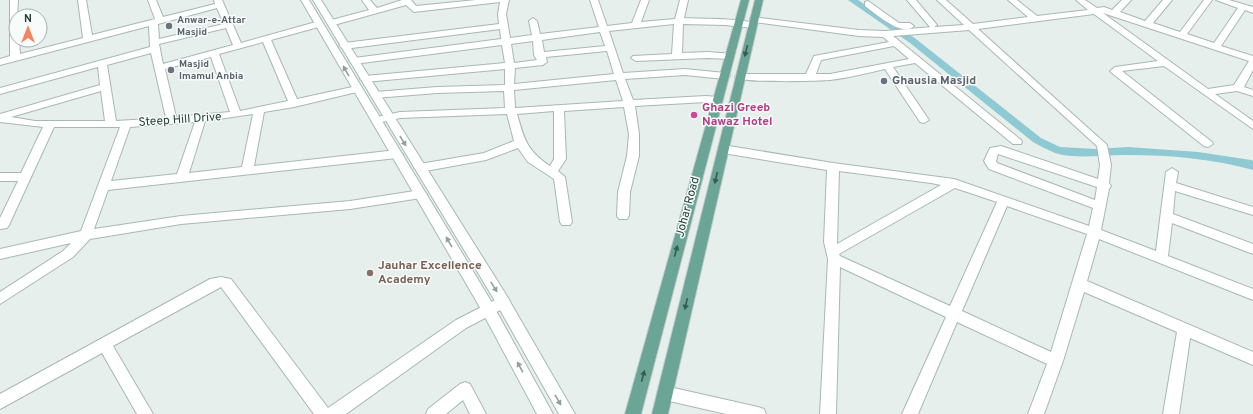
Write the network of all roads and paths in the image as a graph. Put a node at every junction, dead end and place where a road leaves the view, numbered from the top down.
1 (14, 0) edge
2 (82, 0) edge
3 (152, 0) edge
4 (305, 0) edge
5 (317, 0) edge
6 (366, 0) edge
7 (500, 0) edge
8 (505, 0) edge
9 (594, 0) edge
10 (645, 0) edge
11 (684, 0) edge
12 (745, 0) edge
13 (759, 0) edge
14 (911, 0) edge
15 (934, 0) edge
16 (942, 0) edge
17 (1012, 0) edge
18 (1126, 0) edge
19 (1168, 0) edge
20 (1208, 0) edge
21 (1220, 0) edge
22 (407, 1) edge
23 (1083, 1) edge
24 (219, 3) edge
25 (868, 4) dead end
26 (1243, 7) junction
27 (1253, 10) edge
28 (375, 11) junction
29 (1096, 12) junction
30 (1114, 13) junction
31 (1035, 19) junction
32 (533, 21) dead end
33 (679, 21) junction
34 (156, 22) junction
35 (754, 22) junction
36 (325, 24) junction
37 (739, 24) junction
38 (1147, 24) junction
39 (229, 25) junction
40 (636, 25) junction
41 (504, 26) junction
42 (933, 26) junction
43 (971, 27) junction
44 (602, 29) junction
45 (1182, 35) junction
46 (536, 37) junction
47 (892, 37) junction
48 (266, 38) junction
49 (88, 39) junction
50 (505, 42) junction
51 (238, 45) junction
52 (155, 46) junction
53 (344, 46) junction
54 (1216, 46) junction
55 (609, 48) junction
56 (214, 52) junction
57 (539, 55) junction
58 (677, 56) junction
59 (730, 56) junction
60 (15, 58) junction
61 (636, 58) dead end
62 (917, 60) junction
63 (1253, 60) edge
64 (354, 61) junction
65 (0, 62) edge
66 (1166, 63) junction
67 (102, 64) junction
68 (887, 65) junction
69 (510, 66) junction
70 (159, 68) junction
71 (441, 72) junction
72 (725, 76) junction
73 (620, 77) junction
74 (740, 77) junction
75 (810, 78) junction
76 (365, 79) junction
77 (105, 87) junction
78 (509, 88) junction
79 (1238, 88) junction
80 (357, 90) junction
81 (437, 90) junction
82 (0, 91) edge
83 (1207, 92) junction
84 (1253, 93) edge
85 (375, 95) junction
86 (718, 100) junction
87 (294, 104) junction
88 (629, 104) junction
89 (559, 108) junction
90 (259, 111) junction
91 (511, 111) junction
92 (236, 115) junction
93 (0, 118) edge
94 (383, 118) junction
95 (201, 119) junction
96 (924, 120) dead end
97 (172, 121) junction
98 (50, 124) junction
99 (111, 124) junction
100 (126, 124) junction
101 (1253, 126) edge
102 (1017, 142) dead end
103 (520, 144) junction
104 (1208, 144) dead end
105 (723, 149) junction
106 (397, 154) junction
107 (833, 167) junction
108 (420, 168) junction
109 (247, 171) junction
110 (552, 172) junction
111 (1172, 172) dead end
112 (0, 176) edge
113 (25, 177) junction
114 (182, 177) junction
115 (954, 184) junction
116 (1170, 185) junction
117 (104, 186) junction
118 (1105, 186) junction
119 (421, 194) junction
120 (1004, 200) junction
121 (1100, 206) junction
122 (1253, 211) edge
123 (623, 216) dead end
124 (1166, 217) junction
125 (566, 222) dead end
126 (3, 225) dead end
127 (1094, 232) junction
128 (86, 235) junction
129 (1253, 249) edge
130 (0, 254) edge
131 (833, 255) junction
132 (1161, 259) junction
133 (1080, 284) junction
134 (1253, 295) edge
135 (0, 299) edge
136 (503, 302) junction
137 (488, 308) junction
138 (954, 313) junction
139 (1184, 330) junction
140 (105, 344) junction
141 (1253, 359) edge
142 (1056, 361) junction
143 (665, 393) junction
144 (0, 402) edge
145 (145, 414) edge
146 (323, 414) edge
147 (333, 414) edge
148 (434, 414) edge
149 (478, 414) edge
150 (545, 414) edge
151 (566, 414) edge
152 (633, 414) edge
153 (660, 414) edge
154 (758, 414) edge
155 (828, 414) edge
156 (910, 414) edge
157 (1036, 414) edge
158 (1171, 414) edge

1 - 60 street
2 - 49 street
3 - 34 street
4 - 36 street
5 - 36 street
6 - 28 street
7 - 22 street
8 - 41 street
9 - 44 street
10 - 40 street
11 - 33 street
12 - 37 main road, Johar Road
13 - 35 main road, Johar Road
14 - 42 street
15 - 42 street
16 - 43 street
17 - 31 street
18 - 30 street
19 - 38 street
20 - 45 street
21 - 26 street
22 - 28 street
23 - 29 street
24 - 34 street
24 - 39 street
25 - 42 street
26 - 27 street
26 - 54 street
28 - 36 street
29 - 30 street
29 - 31 street
29 - 66 street
30 - 38 street
31 - 43 street
32 - 46 street
33 - 37 street
33 - 40 street
33 - 58 street
34 - 49 street
34 - 52 street
35 - 37 street
35 - 47 street
35 -> 74 main road, Johar Road
36 - 48 street
36 - 53 street
80 -> 36 street
37 - 59 main road, Johar Road
38 - 45 street
39 - 51 street
39 - 52 street
40 - 44 street
41 - 50 street
41 - 53 street
43 - 47 street
43 - 118 street
44 - 46 street
44 - 55 street
45 - 54 street
46 - 50 street
46 - 57 street
47 - 62 street
47 - 75 street
48 - 51 street
48 - 87 street
49 - 60 street
50 - 64 street
50 - 69 street
51 - 56 street
52 - 67 street
52 - 70 street
53 - 64 street
54 - 63 street
55 - 57 street
55 - 73 street
56 - 70 street
56 - 92 street
57 - 69 street
58 - 59 street
58 - 61 street
59 - 72 main road, Johar Road
60 - 65 street
62 - 68 street
62 - 102 street
63 - 79 street
64 - 76 street
66 - 83 street
66 - 104 street
67 - 77 street
67 - 82 street
68 - 75 street
68 - 96 street
69 - 71 street
69 - 78 street
70 - 97 street
71 - 76 street
71 - 81 street
72 - 73 street
72 - 86 main road, Johar Road
73 - 78 street
73 - 88 street
74 - 75 street
74 - 105 main road, Johar Road
76 - 85 street
77 - 93 street
77 - 99 street
78 - 81 street
78 - 91 street
79 - 83 street
79 - 84 street
80 - 87 street, Steep Hill Drive
80 - 94 street
81 - 85 street
83 - 101 street
85 - 94 street
86 - 88 street
152 -> 86 main road, Johar Road
87 - 90 street, Steep Hill Drive
88 - 89 street
88 - 123 street
89 - 91 street
89 - 110 street
90 - 92 street, Steep Hill Drive
90 - 109 street
91 - 94 street
91 - 103 street
92 - 95 street, Steep Hill Drive
93 - 98 street, Steep Hill Drive
94 - 106 street
94 -> 108 street
95 - 97 street, Steep Hill Drive
95 - 114 street
97 - 100 street, Steep Hill Drive
98 - 99 street, Steep Hill Drive
98 - 113 street
99 - 100 street, Steep Hill Drive
100 - 117 street
103 - 108 street
103 - 110 street
105 - 107 street
105 -> 143 main road, Johar Road
106 - 109 street
106 - 119 street
107 - 115 street
107 - 131 street
108 -> 136 street
109 - 114 street
110 - 125 street
111 - 116 street
112 - 113 street
113 - 126 street
114 - 117 street
115 - 120 street
115 - 131 street
116 - 122 street
116 - 124 street
117 - 128 street
118 - 121 street
118 - 121 street
119 - 128 street
137 -> 119 street
120 - 127 street
120 - 138 street
121 - 127 street
124 - 129 street
124 - 132 street
127 - 132 street
127 - 133 street
128 - 130 street
128 - 135 street
131 - 138 street
131 - 155 street
132 - 134 street
133 - 139 street
133 - 142 street
136 - 137 street
136 -> 151 street
137 - 147 street
150 -> 137 street
138 - 142 street
138 - 156 street
139 - 141 street
139 - 158 street
140 - 144 street
140 - 145 street
140 - 146 street
142 - 157 street
143 - 153 main road, Johar Road
143 - 154 street
148 - 149 street

